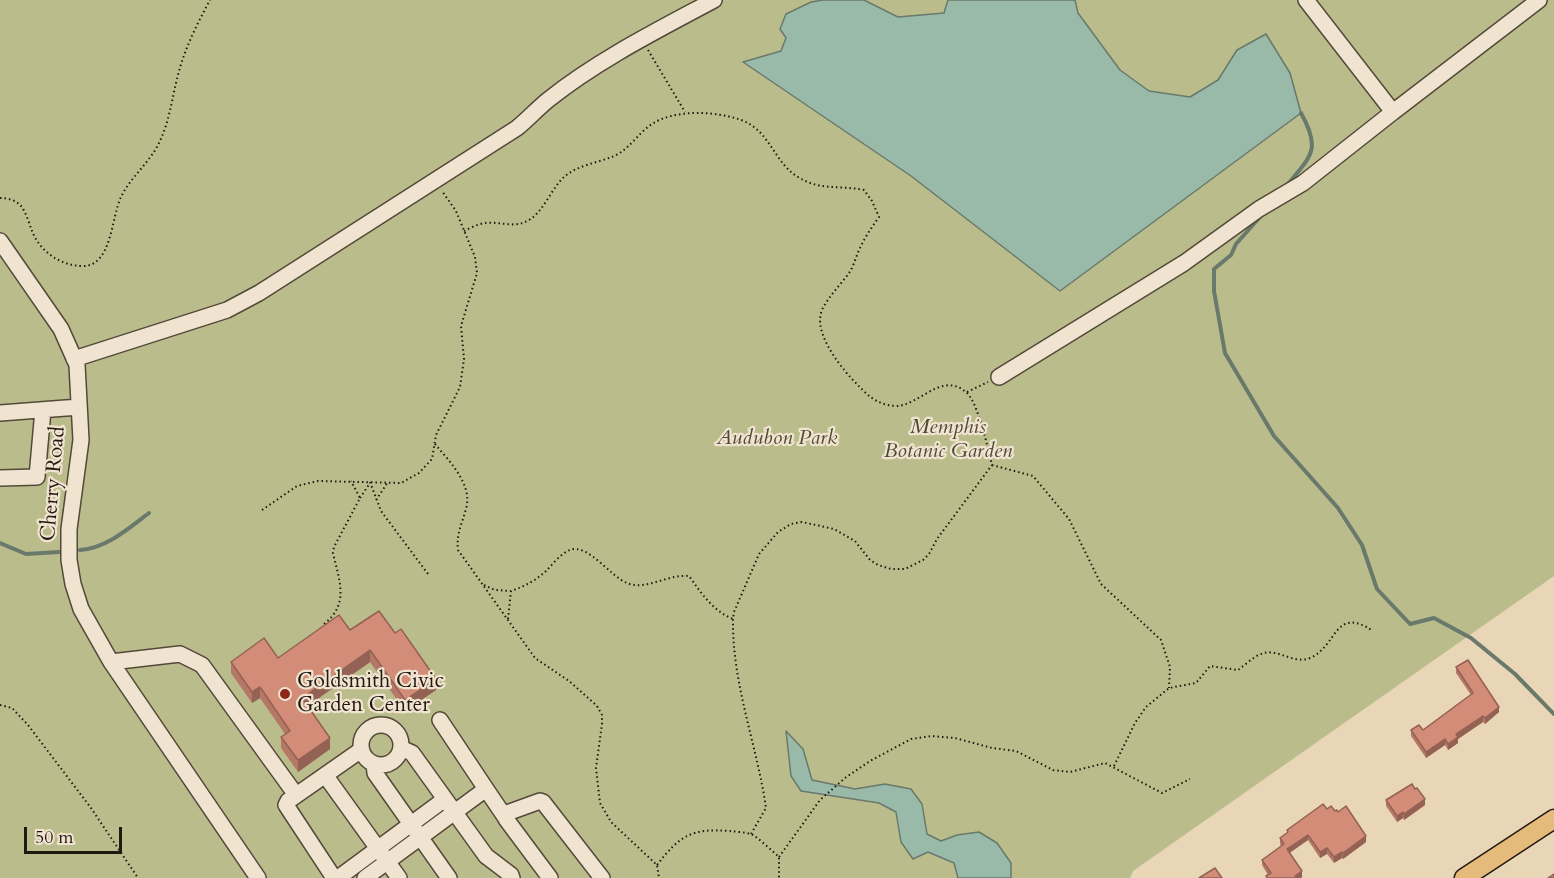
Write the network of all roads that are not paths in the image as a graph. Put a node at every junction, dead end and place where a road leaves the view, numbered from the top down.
1 (714, 0) edge
2 (1306, 0) edge
3 (1539, 0) edge
4 (1393, 112) junction
5 (0, 241) edge
6 (74, 359) junction
7 (999, 377) road end
8 (80, 407) junction
9 (43, 410) junction
10 (0, 413) edge
11 (0, 478) edge
12 (111, 662) junction
13 (440, 720) dead end
14 (401, 748) junction
15 (361, 750) junction
16 (374, 764) junction
17 (326, 775) junction
18 (486, 789) junction
19 (296, 795) junction
20 (445, 799) junction
21 (455, 812) junction
22 (505, 817) junction
23 (1554, 819) edge
24 (411, 823) junction
25 (421, 837) junction
26 (378, 849) junction
27 (387, 862) junction
28 (258, 878) edge
29 (337, 878) edge
30 (365, 878) edge
31 (399, 878) edge
32 (449, 878) edge
33 (512, 878) edge
34 (550, 878) edge
35 (602, 878) edge
36 (1464, 878) edge

1 - 6 street
2 - 4 street
3 - 4 street
4 - 7 street
5 - 6 street, Cherry Road
6 - 8 street, Cherry Road
8 - 9 street
8 - 12 street, Cherry Road
9 - 10 street
9 - 11 street
12 - 19 street
12 - 28 street, Cherry Road
13 - 18 street
14 - 15 street
14 - 16 street
14 - 20 street
15 - 16 street
15 - 17 street
16 - 24 street
17 - 19 street
17 - 26 street
18 - 21 street
18 - 22 street
19 - 29 street
20 - 21 street
20 - 24 street
21 - 25 street
21 - 33 street
22 - 34 street
22 - 35 street
23 - 36 main road
24 - 25 street
24 - 26 street
25 - 27 street
25 - 32 street
26 - 27 street
26 - 29 street
27 - 30 street
27 - 31 street

